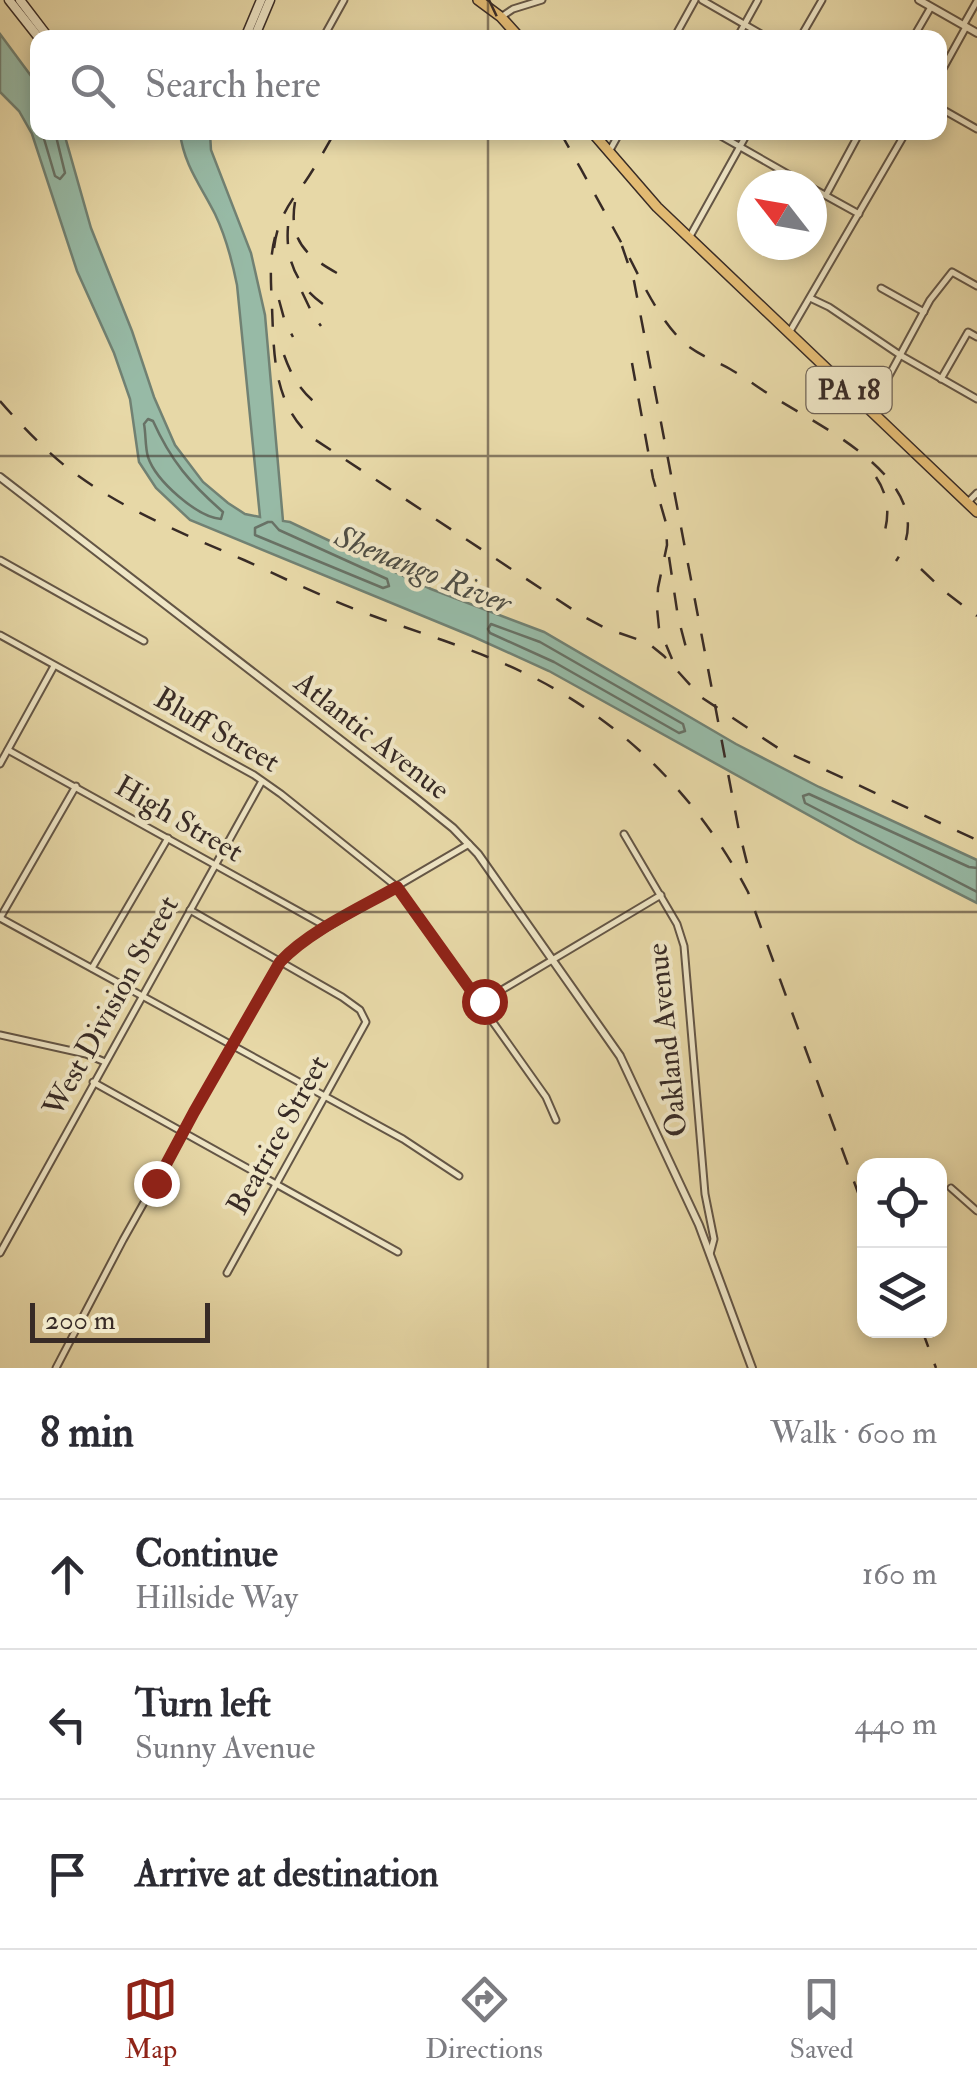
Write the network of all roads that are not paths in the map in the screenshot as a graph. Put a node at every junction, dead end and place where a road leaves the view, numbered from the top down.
1 (10, 0) edge
2 (20, 0) edge
3 (262, 0) edge
4 (270, 0) edge
5 (344, 0) edge
6 (478, 0) edge
7 (542, 0) edge
8 (698, 0) edge
9 (758, 0) edge
10 (822, 0) edge
11 (919, 0) edge
12 (977, 1) edge
13 (931, 7) junction
14 (501, 17) junction
15 (744, 24) junction
16 (965, 26) junction
17 (33, 30) edge
18 (44, 30) edge
19 (248, 30) edge
20 (257, 30) edge
21 (327, 30) edge
22 (512, 30) edge
23 (679, 30) edge
24 (741, 30) edge
25 (754, 30) edge
26 (805, 30) edge
27 (918, 30) edge
28 (977, 33) edge
29 (947, 61) edge
30 (947, 112) edge
31 (977, 129) edge
32 (599, 140) edge
33 (616, 140) edge
34 (728, 140) edge
35 (744, 140) edge
36 (856, 140) edge
37 (901, 140) edge
38 (740, 147) junction
39 (609, 152) junction
40 (781, 170) edge
41 (827, 194) edge
42 (827, 197) edge
43 (859, 214) junction
44 (689, 238) junction
45 (977, 286) edge
46 (881, 288) dead end
47 (810, 298) junction
48 (924, 312) junction
49 (789, 333) junction
50 (977, 337) edge
51 (900, 354) junction
52 (942, 379) junction
53 (977, 399) edge
54 (868, 408) junction
55 (0, 478) edge
56 (977, 493) edge
57 (968, 503) junction
58 (977, 512) edge
59 (0, 560) edge
60 (0, 635) edge
61 (144, 640) dead end
62 (54, 666) junction
63 (8, 750) junction
64 (0, 764) edge
65 (262, 780) junction
66 (76, 786) junction
67 (624, 834) dead end
68 (168, 838) junction
69 (469, 844) junction
70 (215, 865) junction
71 (397, 887) junction
72 (660, 895) junction
73 (190, 910) junction
74 (0, 918) edge
75 (327, 927) junction
76 (552, 960) junction
77 (280, 962) junction
78 (92, 968) junction
79 (144, 996) junction
80 (480, 1003) junction
81 (0, 1036) edge
82 (232, 1045) junction
83 (105, 1062) junction
84 (93, 1082) junction
85 (325, 1096) junction
86 (556, 1120) dead end
87 (183, 1133) junction
88 (459, 1176) dead end
89 (277, 1184) junction
90 (951, 1188) dead end
91 (977, 1210) edge
92 (398, 1252) dead end
93 (0, 1253) edge
94 (710, 1254) junction
95 (227, 1274) dead end
96 (57, 1368) edge
97 (752, 1368) edge

1 - 17 main road
2 - 18 main road
3 - 19 main road
4 - 20 main road
5 - 21 street
6 - 14 main road
7 - 14 street
8 - 15 street
8 - 23 street
9 - 15 street
10 - 26 street
11 - 13 street
12 - 16 street
13 - 16 street
13 - 27 street
14 - 22 main road
15 - 24 street
15 - 25 street
16 - 28 street
16 - 29 street
30 - 31 street
32 - 39 main road, PA 18
33 - 39 street
34 - 38 street
35 - 38 street
36 - 41 street
37 - 43 street
38 - 40 street
38 - 44 street
39 - 44 main road, PA 18
42 - 43 street
43 - 47 street
44 - 49 main road, PA 18
45 - 48 street
46 - 48 street
47 - 49 street
47 - 51 street
48 - 51 street
49 - 54 main road, PA 18
50 - 52 street
51 - 52 street
51 - 54 street
52 - 53 street
54 - 57 main road, PA 18
55 - 69 street, Atlantic Avenue
56 - 57 street
57 - 58 main road, PA 18
59 - 61 street
60 - 62 street, Bluff Street
62 - 63 street
62 - 65 street, Bluff Street
63 - 64 street
63 - 66 street, High Street
65 - 70 street, West Division Street
65 - 71 street, Bluff Street
66 - 68 street, High Street
66 - 74 street
67 - 72 street, Oakland Avenue
68 - 70 street, High Street
68 - 78 street
69 - 71 street
69 - 76 street, Atlantic Avenue
70 - 73 street, West Division Street
70 - 75 street, High Street
71 - 75 street
71 - 80 street, Bluff Street
72 - 76 street
72 - 94 street, Oakland Avenue
73 - 77 street
73 - 79 street, West Division Street
74 - 78 street
75 - 77 street
76 - 80 street
76 - 94 street, Atlantic Avenue
77 - 82 street
77 - 85 street, Beatrice Street
78 - 79 street
79 - 82 street
79 - 83 street, West Division Street
80 - 86 street, Bluff Street
81 - 83 street
82 - 85 street
82 - 87 street
83 - 84 street, West Division Street
84 - 87 street
84 - 93 street, West Division Street
85 - 88 street
85 - 89 street, Beatrice Street
87 - 89 street
87 - 96 street
89 - 92 street
89 - 95 street, Beatrice Street
90 - 91 street
94 - 97 street, Atlantic Avenue

